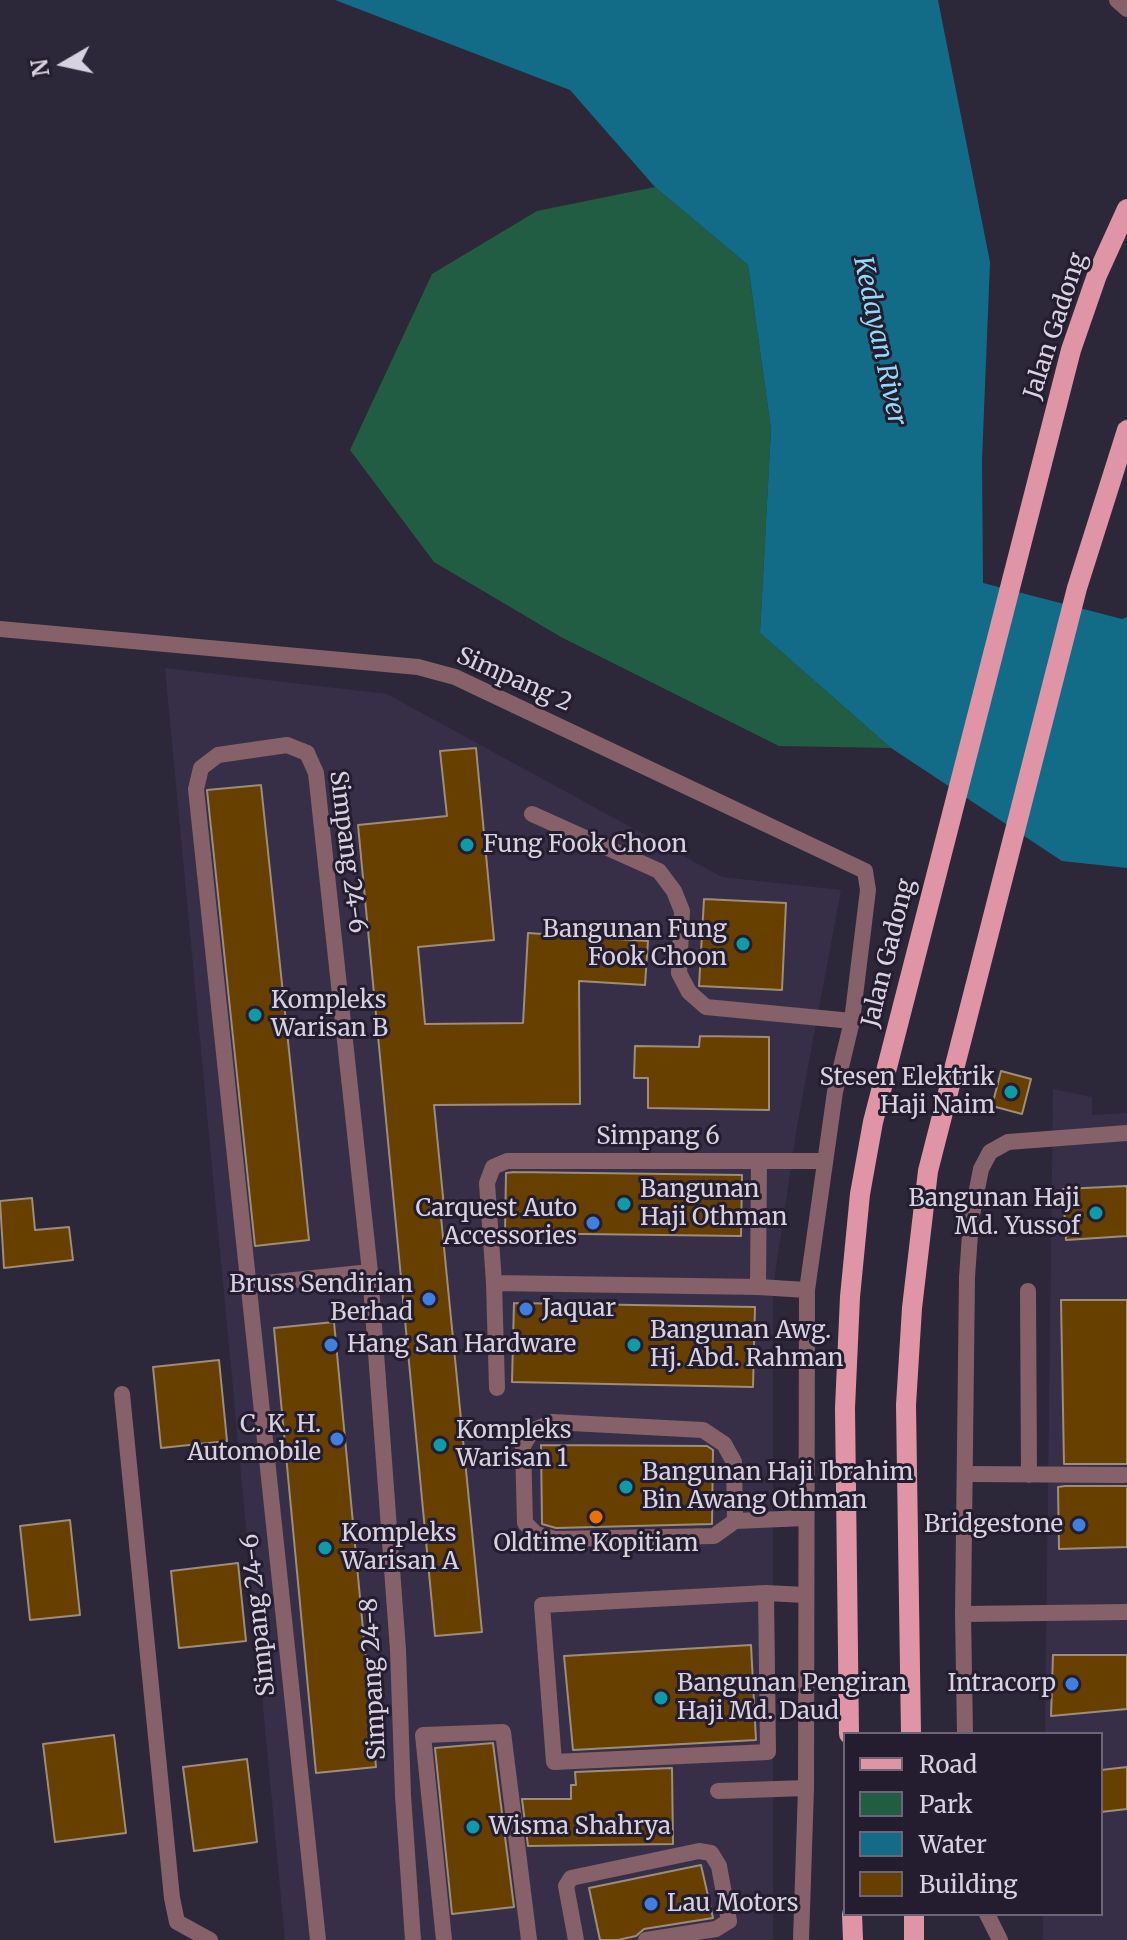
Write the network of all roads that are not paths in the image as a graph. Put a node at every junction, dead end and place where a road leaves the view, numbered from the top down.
1 (1117, 0) edge
2 (1127, 9) edge
3 (1127, 209) edge
4 (1127, 430) edge
5 (0, 629) edge
6 (532, 814) dead end
7 (852, 1021) junction
8 (1127, 1133) edge
9 (759, 1161) junction
10 (824, 1161) junction
11 (370, 1272) junction
12 (494, 1283) junction
13 (247, 1285) junction
14 (758, 1287) junction
15 (807, 1290) junction
16 (1028, 1291) dead end
17 (497, 1388) dead end
18 (122, 1394) dead end
19 (965, 1474) junction
20 (1029, 1475) junction
21 (1127, 1475) edge
22 (805, 1518) junction
23 (735, 1521) junction
24 (766, 1593) junction
25 (805, 1595) junction
26 (1127, 1612) edge
27 (963, 1614) junction
28 (849, 1732) edge
29 (911, 1732) edge
30 (965, 1732) edge
31 (806, 1788) junction
32 (718, 1791) dead end
33 (988, 1916) edge
34 (210, 1940) edge
35 (318, 1940) edge
36 (413, 1940) edge
37 (444, 1940) edge
38 (529, 1940) edge
39 (576, 1940) edge
40 (646, 1940) edge
41 (801, 1940) edge
42 (1000, 1940) edge

1 - 2 street
3 - 28 main road, Jalan Gadong
4 - 29 main road
5 - 7 street, Simpang 2
6 - 7 street
7 - 10 street
8 - 19 street
9 - 10 street, Simpang 6
9 - 12 street, Simpang 6
9 - 14 street
10 - 15 street
11 - 13 street
11 - 13 street, Simpang 24-6
11 - 36 street, Simpang 24-8
12 - 14 street
12 - 17 street
13 - 35 street, Simpang 24-6
14 - 15 street
15 - 22 street
16 - 20 street
18 - 34 street
19 - 20 street
19 - 27 street
20 - 21 street
22 - 23 street
22 - 25 street
23 - 23 street
24 - 24 street
24 - 25 street
25 - 31 street
26 - 27 street
27 - 30 street
31 - 32 street
31 - 41 street
33 - 42 street
37 - 38 street
39 - 40 street

